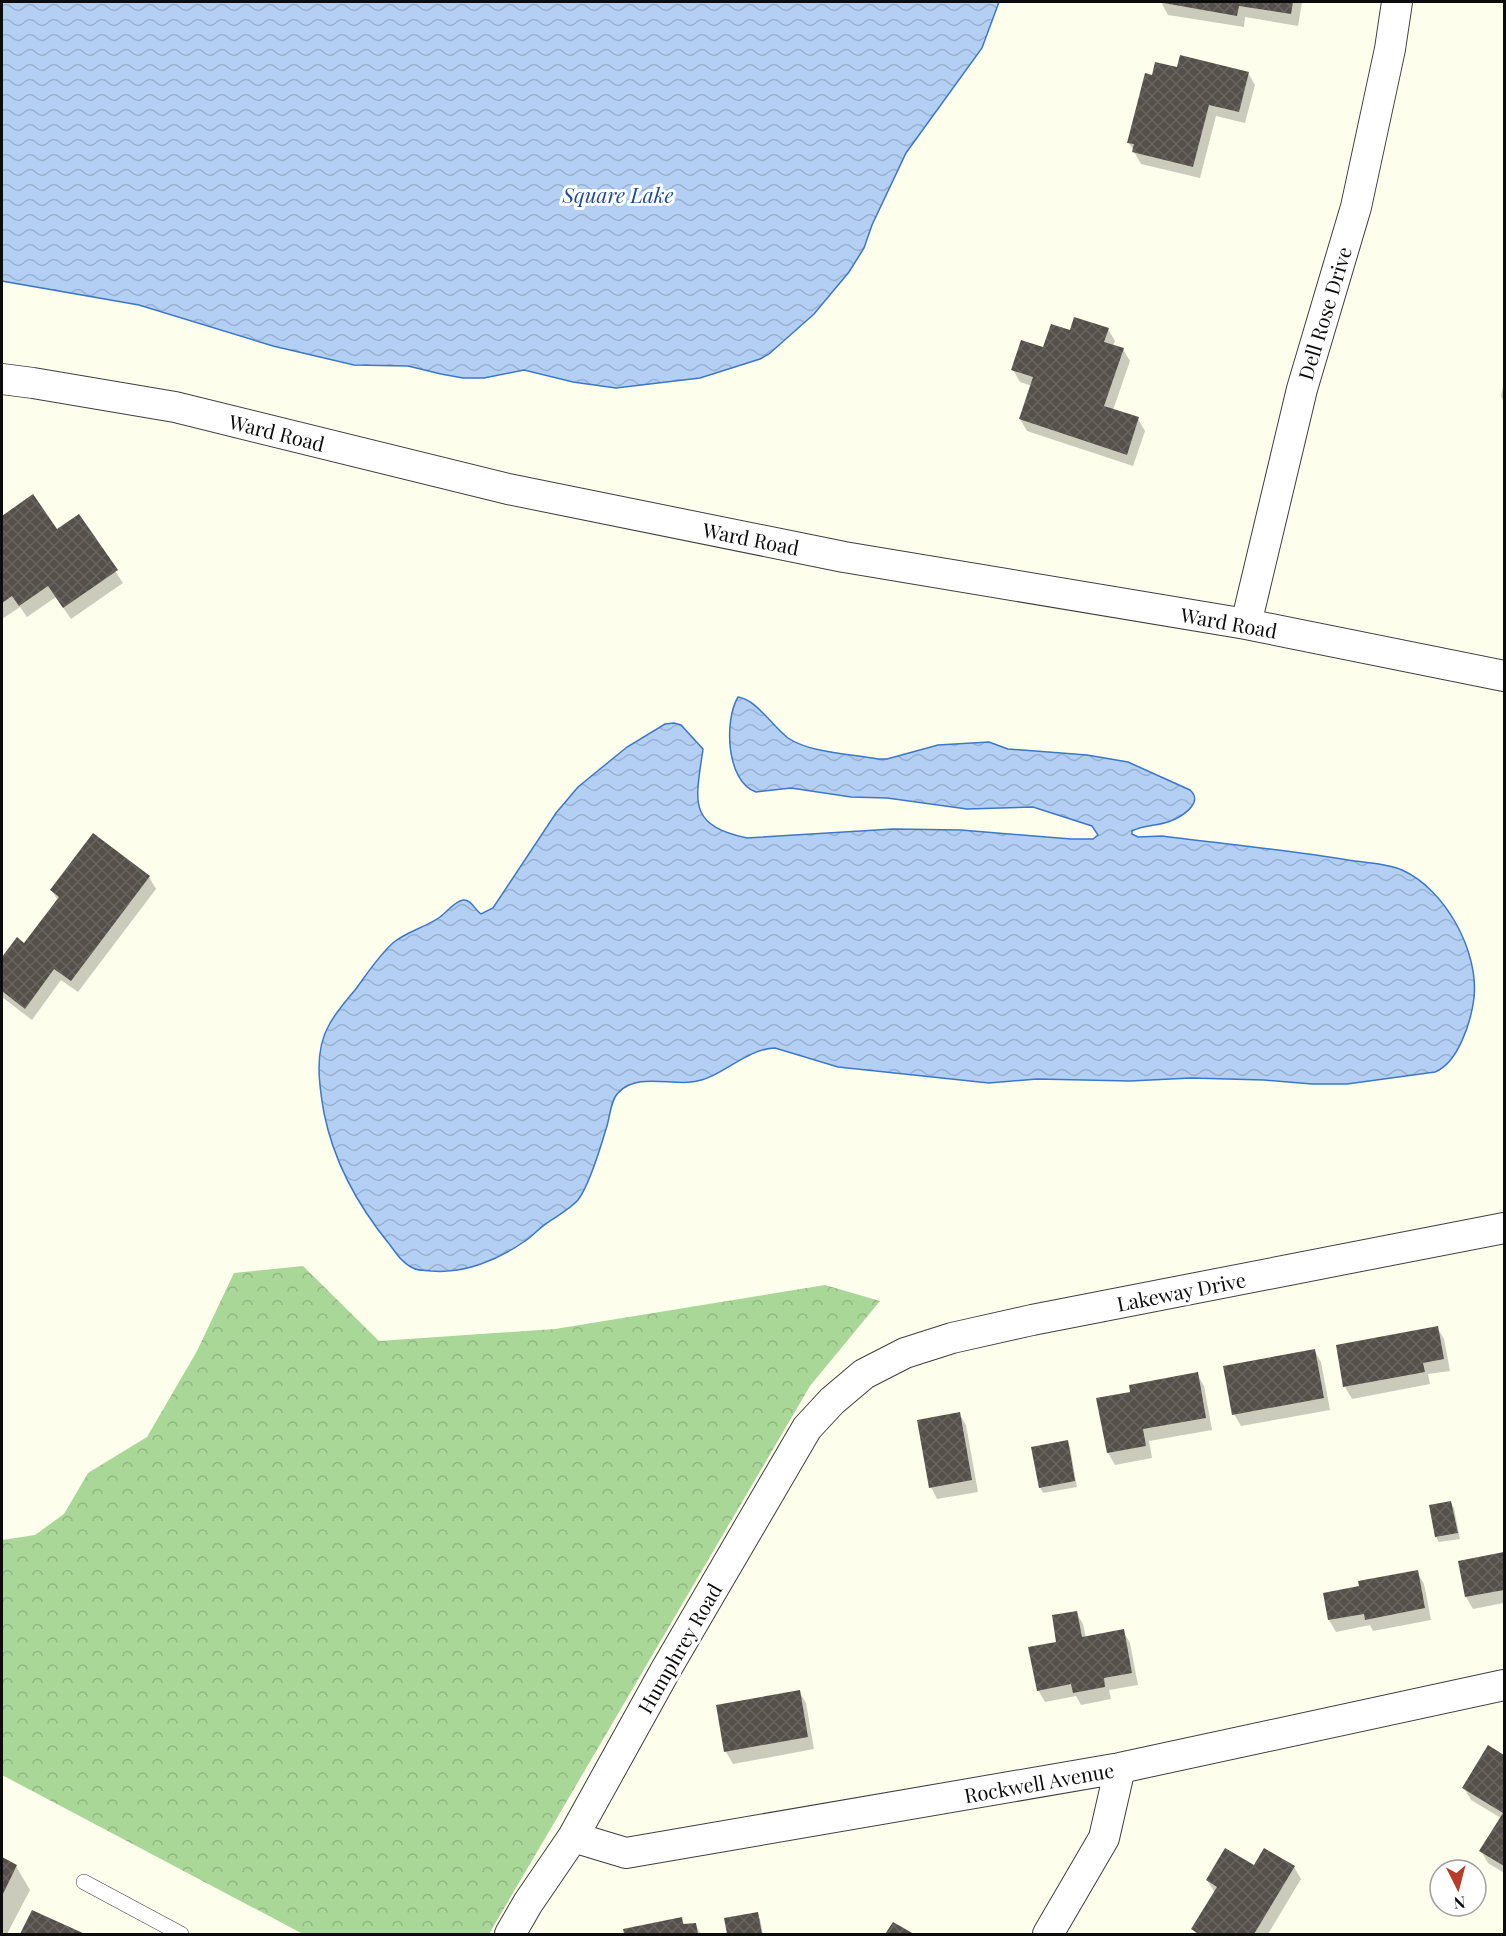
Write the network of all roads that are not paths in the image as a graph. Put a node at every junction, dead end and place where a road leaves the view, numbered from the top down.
1 (1397, 2) edge
2 (2, 379) edge
3 (1246, 624) junction
4 (1504, 676) edge
5 (1504, 1228) edge
6 (864, 1374) joint
7 (1504, 1685) edge
8 (1120, 1768) junction
9 (573, 1837) junction
10 (84, 1882) dead end
11 (181, 1935) edge
12 (510, 1935) edge
13 (1048, 1935) edge

1 - 3 street, Dell Rose Drive
2 - 3 street, Ward Road
3 - 4 street, Ward Road
5 - 6 street, Lakeway Drive
6 - 9 street, Humphrey Road
7 - 8 street, Rockwell Avenue
8 - 9 street, Rockwell Avenue
8 - 13 street
9 - 12 street, Humphrey Road
10 - 11 lane

